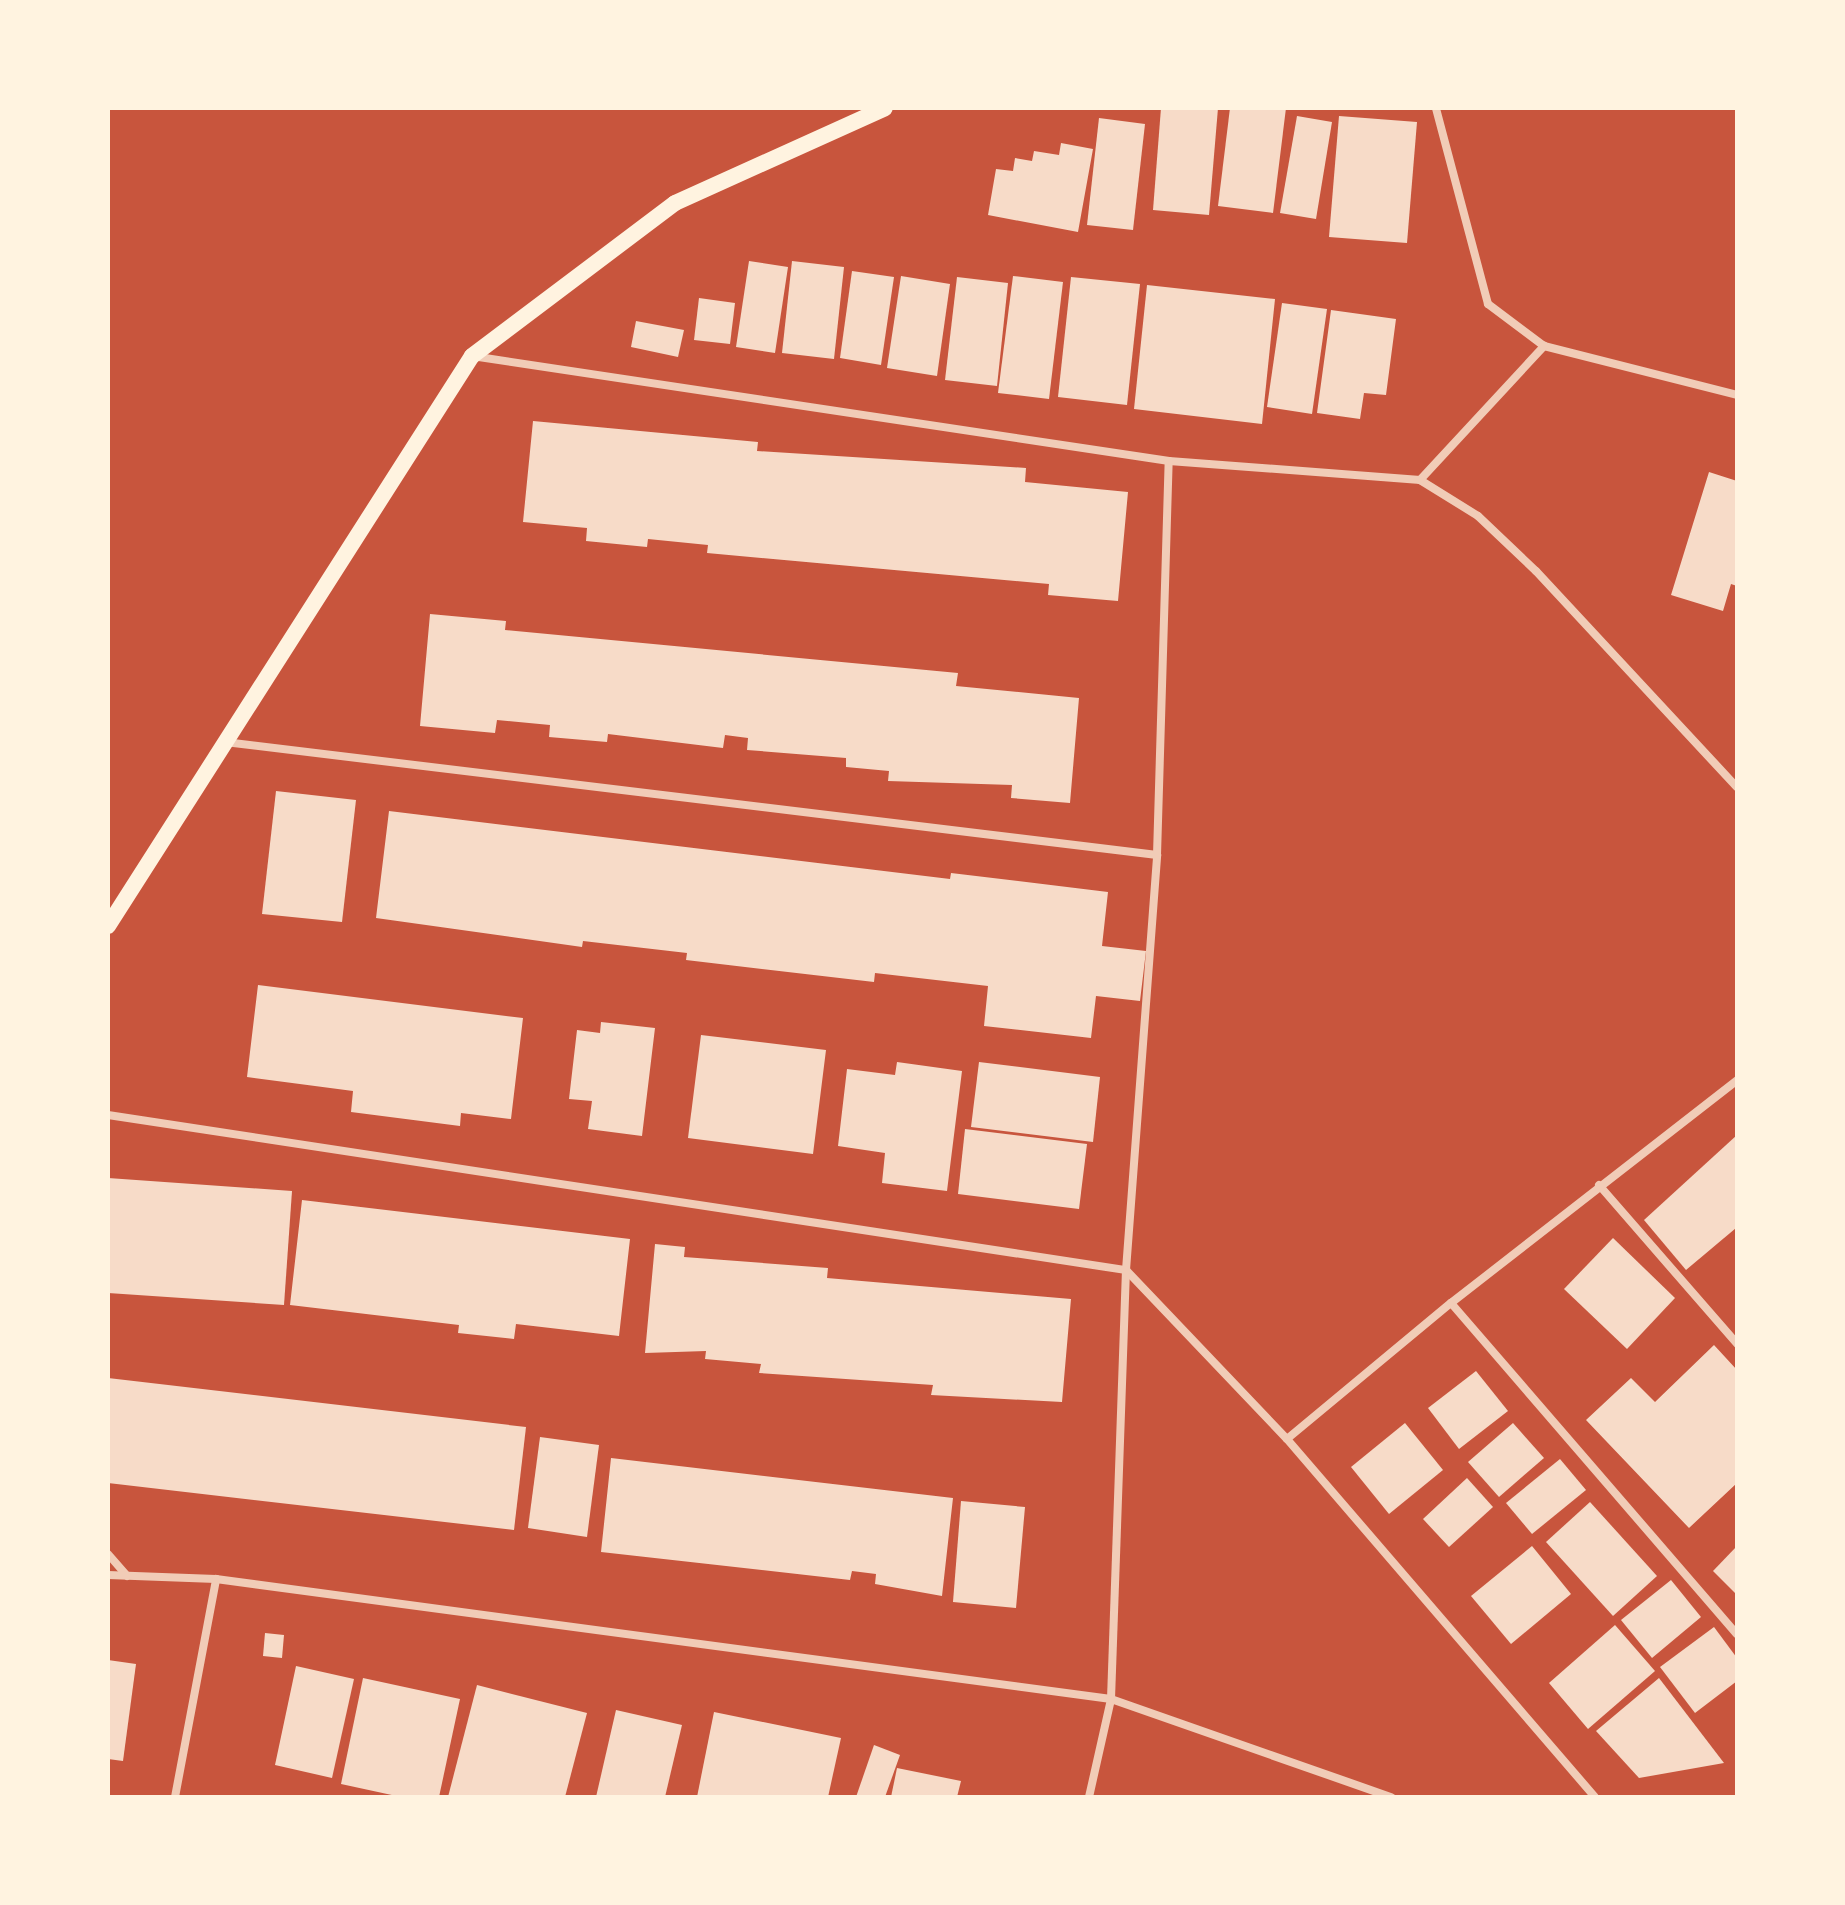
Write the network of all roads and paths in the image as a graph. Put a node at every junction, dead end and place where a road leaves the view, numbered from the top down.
1 (885, 108) edge
2 (1436, 108) edge
3 (1544, 346) junction
4 (472, 356) junction
5 (1737, 395) edge
6 (1169, 461) junction
7 (1420, 480) junction
8 (224, 742) junction
9 (1737, 787) edge
10 (1157, 855) junction
11 (108, 926) edge
12 (1737, 1080) edge
13 (108, 1115) edge
14 (1599, 1185) junction
15 (1126, 1270) junction
16 (1451, 1303) junction
17 (1737, 1344) edge
18 (1287, 1439) junction
19 (108, 1554) edge
20 (108, 1575) edge
21 (127, 1576) junction
22 (216, 1579) junction
23 (1737, 1634) edge
24 (1111, 1699) junction
25 (175, 1797) edge
26 (1089, 1797) edge
27 (1391, 1797) edge
28 (1595, 1797) edge

1 - 4 main road
2 - 3 street
3 - 5 street
3 - 7 street
4 - 6 street
4 - 8 main road
6 - 7 street
6 - 10 street
7 - 9 street
8 - 10 street
8 - 11 main road
10 - 15 street
12 - 14 street
13 - 15 street
14 - 16 street
14 - 17 street
15 - 18 street
15 - 24 street
16 - 18 street
16 - 23 street
18 - 28 street
19 - 21 street
20 - 21 street
21 - 22 street
22 - 24 street
22 - 25 street
24 - 26 street
24 - 27 street

